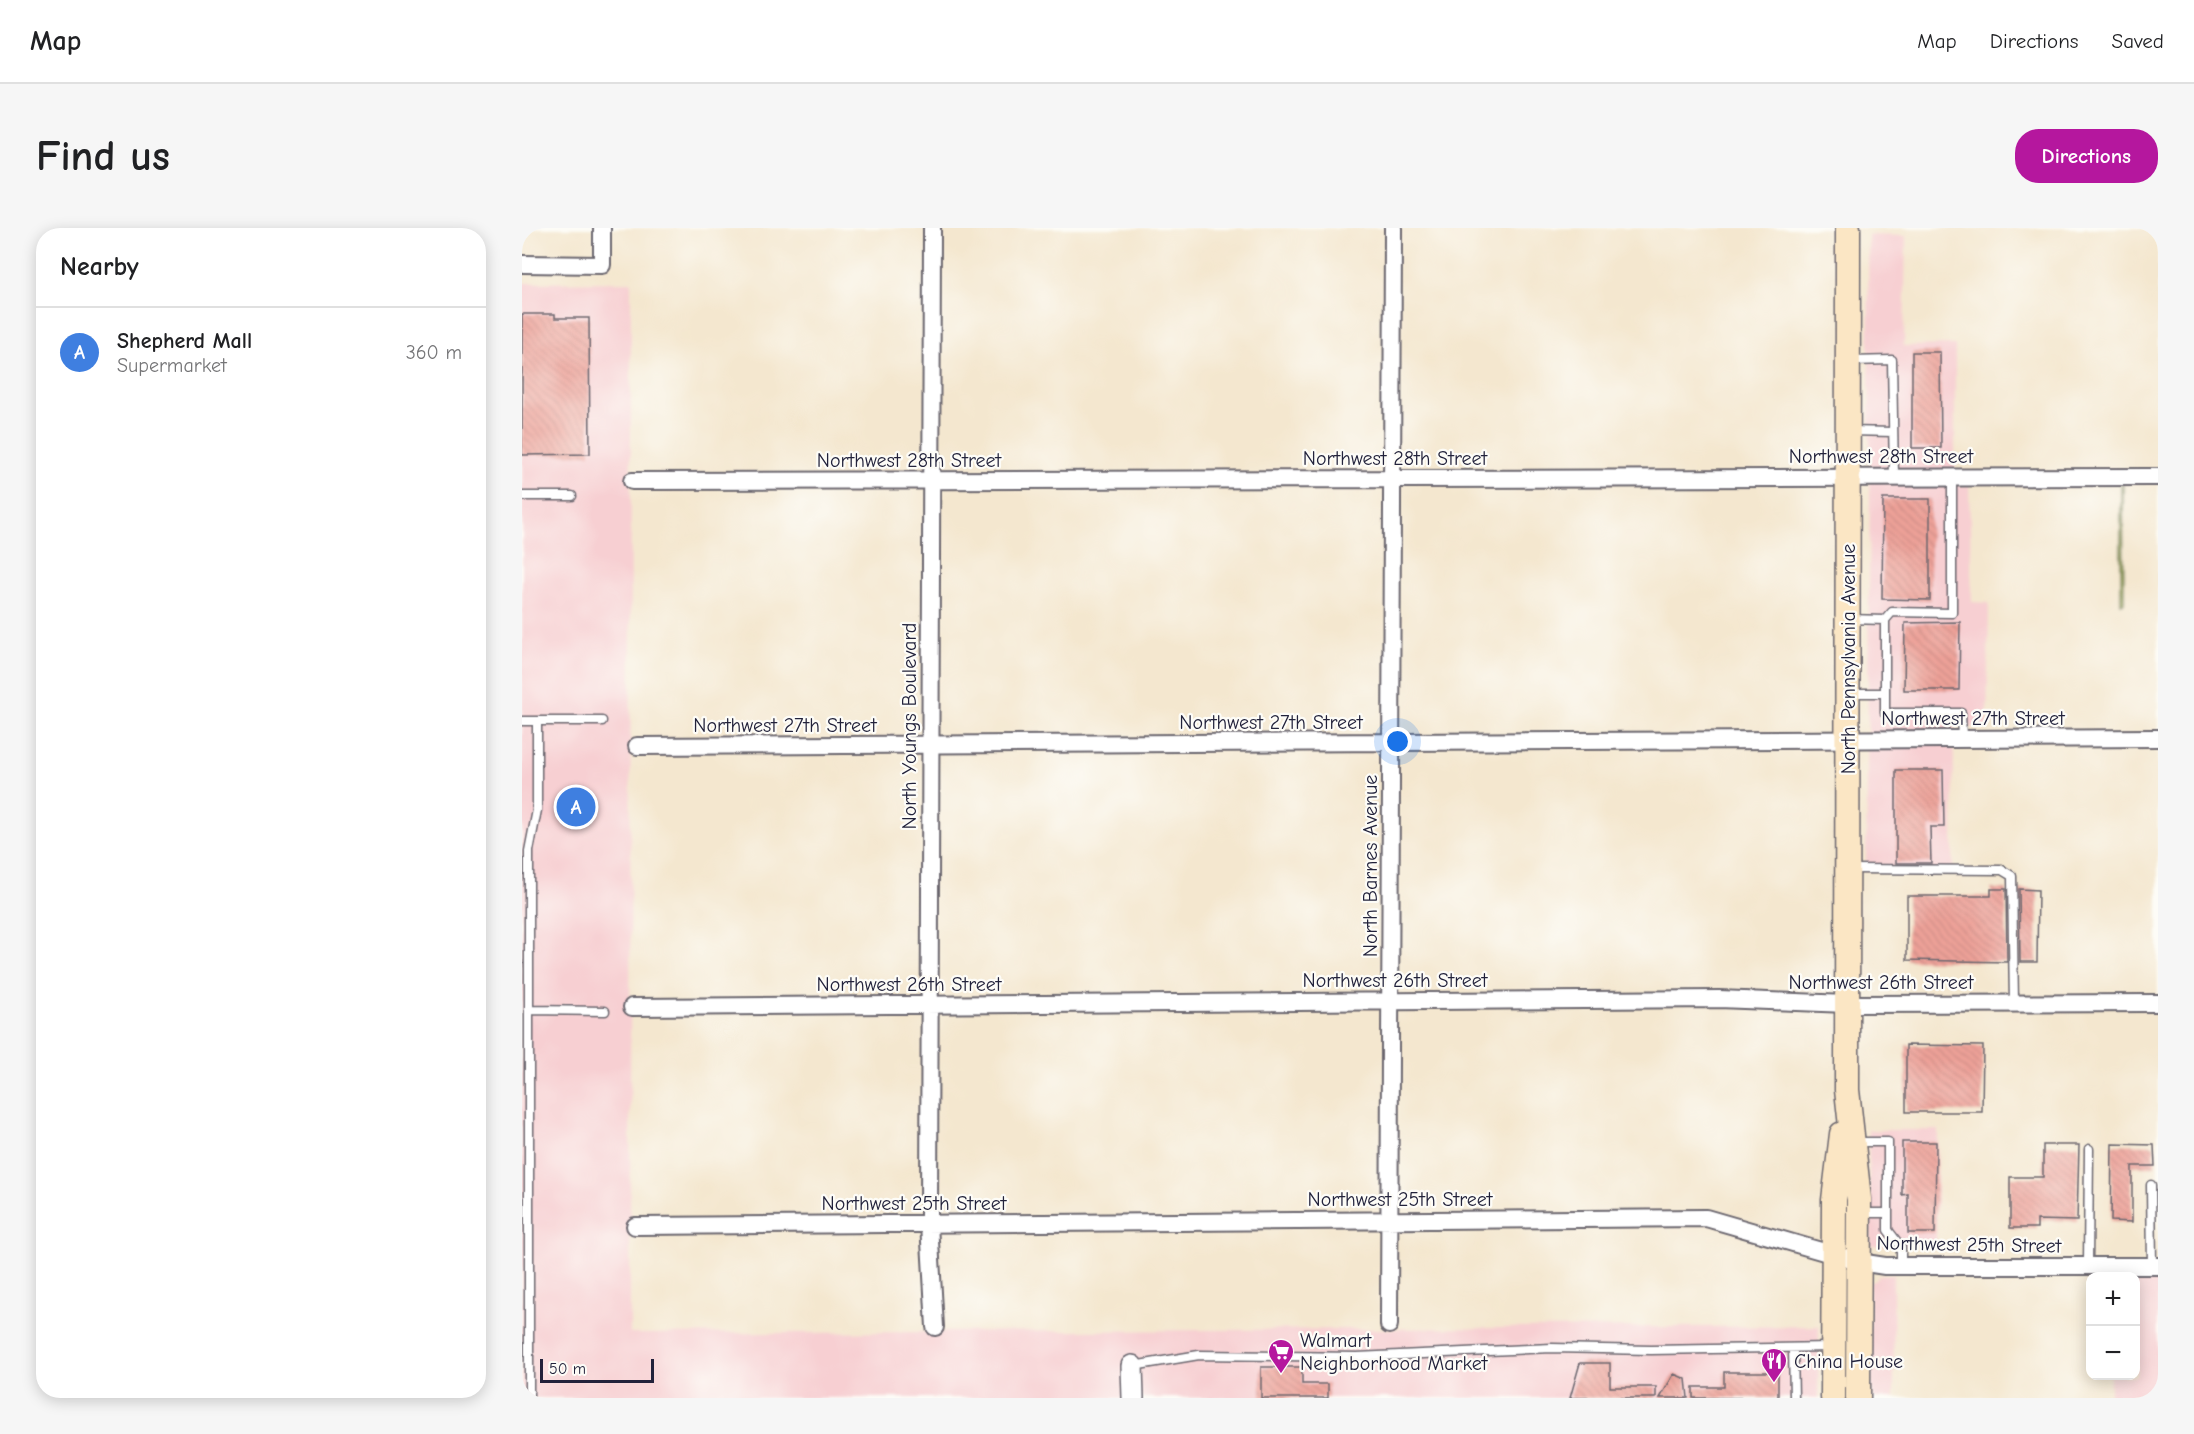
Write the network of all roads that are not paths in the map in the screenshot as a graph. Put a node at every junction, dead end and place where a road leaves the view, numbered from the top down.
1 (602, 228) edge
2 (932, 228) edge
3 (1393, 228) edge
4 (1848, 228) edge
5 (522, 264) edge
6 (1848, 361) junction
7 (1849, 431) junction
8 (1893, 432) junction
9 (1894, 477) junction
10 (1952, 477) junction
11 (2158, 477) edge
12 (1849, 478) junction
13 (1392, 479) junction
14 (931, 480) junction
15 (632, 482) dead end
16 (522, 496) edge
17 (572, 496) dead end
18 (1848, 619) junction
19 (1884, 620) junction
20 (1848, 693) junction
21 (1885, 693) junction
22 (522, 721) edge
23 (537, 721) junction
24 (602, 722) dead end
25 (2158, 738) edge
26 (1962, 739) junction
27 (1848, 740) junction
28 (1391, 742) junction
29 (930, 745) junction
30 (637, 746) dead end
31 (1847, 868) junction
32 (1390, 1001) junction
33 (2158, 1003) edge
34 (1847, 1004) junction
35 (2014, 1004) junction
36 (929, 1005) junction
37 (632, 1007) dead end
38 (529, 1010) junction
39 (605, 1011) dead end
40 (1847, 1090) junction
41 (1853, 1142) junction
42 (2089, 1149) dead end
43 (2151, 1185) dead end
44 (1859, 1213) junction
45 (1888, 1213) junction
46 (1390, 1221) junction
47 (928, 1224) junction
48 (635, 1226) dead end
49 (1834, 1254) junction
50 (1859, 1262) junction
51 (1901, 1266) junction
52 (2088, 1266) junction
53 (2155, 1266) edge
54 (1389, 1325) dead end
55 (935, 1328) dead end
56 (1793, 1348) junction
57 (1834, 1358) junction
58 (1132, 1366) joint
59 (1858, 1368) junction
60 (529, 1398) edge
61 (1132, 1398) edge
62 (1794, 1398) edge
63 (1833, 1398) edge
64 (1858, 1398) edge

1 - 5 street
2 - 14 street, North Youngs Boulevard
3 - 13 street, North Barnes Avenue
4 - 6 main road, North Pennsylvania Avenue
6 - 7 main road, North Pennsylvania Avenue
6 - 8 lane
7 - 8 lane
7 - 12 main road, North Pennsylvania Avenue
8 - 9 lane
9 - 10 street, Northwest 28th Street
9 - 12 street, Northwest 28th Street
10 - 11 street, Northwest 28th Street
10 - 19 lane
12 - 13 street, Northwest 28th Street
12 - 18 main road, North Pennsylvania Avenue
13 - 14 street, Northwest 28th Street
13 - 28 street, North Barnes Avenue
14 - 15 street, Northwest 28th Street
14 - 29 street, North Youngs Boulevard
16 - 17 lane
18 - 19 lane
18 - 20 main road, North Pennsylvania Avenue
19 - 21 lane
20 - 21 lane
20 - 27 main road, North Pennsylvania Avenue
21 - 26 lane
22 - 23 lane
23 - 24 lane
23 - 38 lane
25 - 26 street, Northwest 27th Street
26 - 27 street, Northwest 27th Street
27 - 28 street, Northwest 27th Street
27 - 31 main road, North Pennsylvania Avenue
28 - 29 street, Northwest 27th Street
28 - 32 street, North Barnes Avenue
29 - 30 street, Northwest 27th Street
29 - 36 street, North Youngs Boulevard
31 - 34 main road, North Pennsylvania Avenue
31 - 35 lane
32 - 34 street, Northwest 26th Street
32 - 36 street, Northwest 26th Street
32 - 46 street, North Barnes Avenue
33 - 35 street, Northwest 26th Street
34 - 35 street, Northwest 26th Street
34 - 40 main road, North Pennsylvania Avenue
36 - 37 street, Northwest 26th Street
36 - 47 street, North Youngs Boulevard
38 - 39 lane
38 - 60 lane
40 - 41 main road, North Pennsylvania Avenue
40 - 49 main road, North Pennsylvania Avenue
41 - 44 main road, North Pennsylvania Avenue
41 - 45 lane
42 - 52 lane
43 - 53 lane
44 - 45 lane
44 - 50 main road, North Pennsylvania Avenue
45 - 51 lane
46 - 47 street, Northwest 25th Street
46 - 49 street, Northwest 25th Street
46 - 54 street, North Barnes Avenue
47 - 48 street, Northwest 25th Street
47 - 55 street, North Youngs Boulevard
49 - 50 street, Northwest 25th Street
49 - 57 main road, North Pennsylvania Avenue
50 - 51 street, Northwest 25th Street
50 - 59 main road, North Pennsylvania Avenue
51 - 52 street, Northwest 25th Street
52 - 53 street, Northwest 25th Street
56 - 57 lane
56 - 58 lane
56 - 62 lane
57 - 59 main road
57 - 63 main road, North Pennsylvania Avenue
58 - 61 street
59 - 64 main road, North Pennsylvania Avenue

